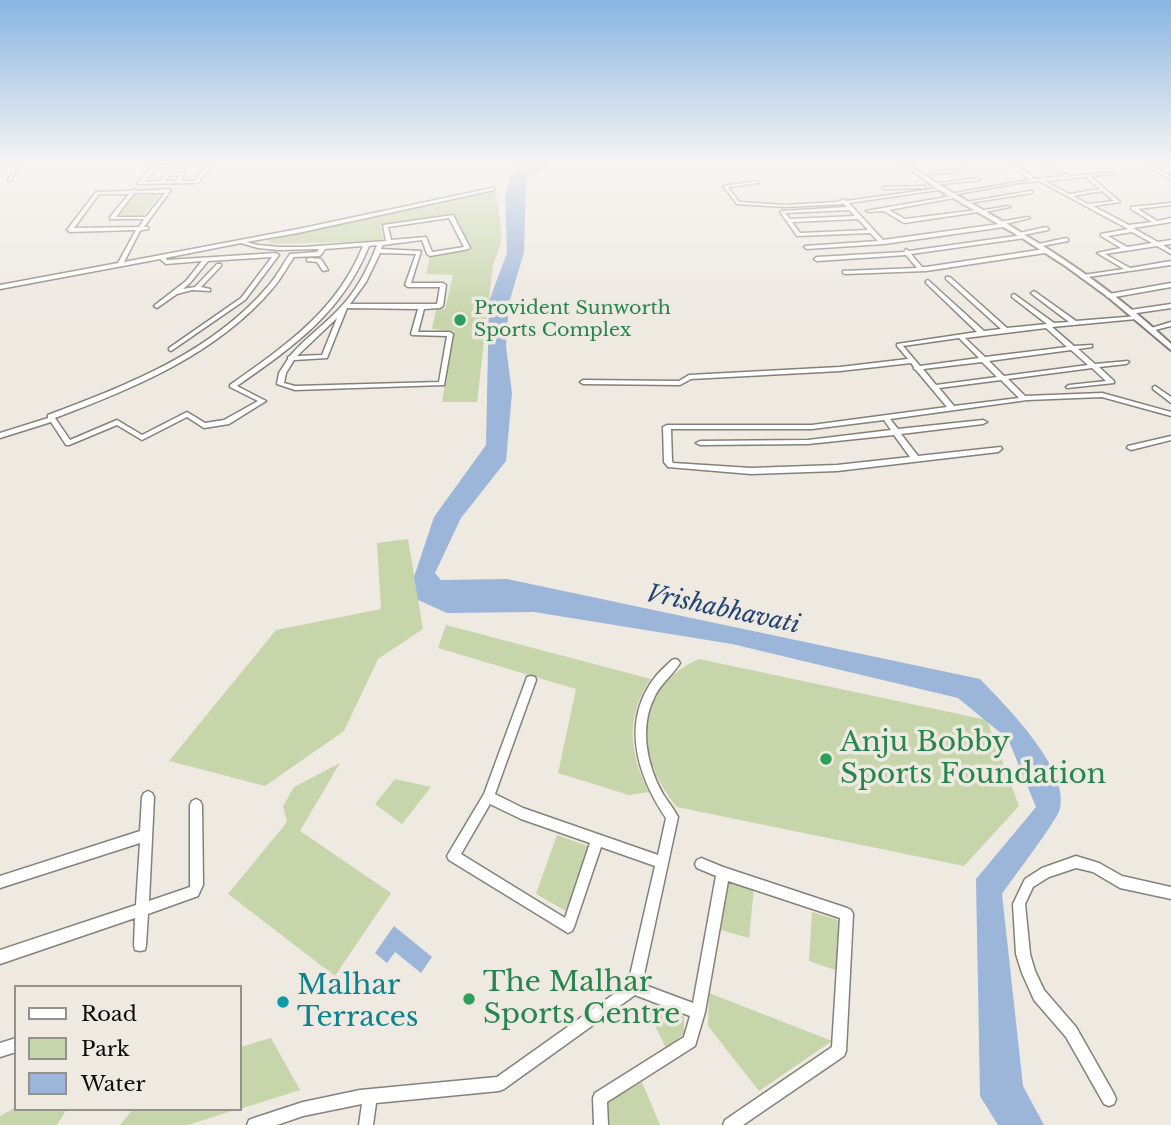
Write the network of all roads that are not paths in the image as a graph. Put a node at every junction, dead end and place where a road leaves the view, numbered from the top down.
1 (83, 214) edge
2 (115, 214) edge
3 (151, 214) edge
4 (153, 214) edge
5 (371, 214) edge
6 (784, 214) edge
7 (857, 214) edge
8 (894, 214) edge
9 (953, 214) edge
10 (985, 214) edge
11 (1106, 214) edge
12 (1144, 214) edge
13 (859, 217) junction
14 (148, 218) junction
15 (1028, 218) dead end
16 (127, 219) junction
17 (1171, 220) edge
18 (789, 221) junction
19 (1156, 222) junction
20 (1002, 224) junction
21 (143, 228) junction
22 (1131, 228) junction
23 (117, 229) junction
24 (1046, 229) dead end
25 (871, 231) junction
26 (1021, 236) junction
27 (1066, 240) dead end
28 (241, 242) junction
29 (381, 242) junction
30 (389, 242) junction
31 (884, 242) junction
32 (898, 242) junction
33 (1171, 242) edge
34 (367, 244) junction
35 (1158, 244) junction
36 (324, 246) junction
37 (1037, 246) junction
38 (807, 247) dead end
39 (1126, 249) junction
40 (378, 251) junction
41 (1045, 251) junction
42 (1171, 252) edge
43 (908, 253) junction
44 (161, 257) junction
45 (817, 259) dead end
46 (206, 260) junction
47 (289, 260) junction
48 (1171, 263) edge
49 (124, 264) junction
50 (219, 264) dead end
51 (922, 269) junction
52 (325, 270) dead end
53 (1128, 270) junction
54 (845, 272) dead end
55 (1083, 277) junction
56 (948, 278) dead end
57 (928, 282) dead end
58 (1171, 285) edge
59 (0, 287) edge
60 (195, 289) junction
61 (208, 290) dead end
62 (176, 291) junction
63 (1034, 293) dead end
64 (1014, 296) dead end
65 (1109, 296) junction
66 (157, 306) dead end
67 (345, 306) junction
68 (1171, 306) edge
69 (421, 307) junction
70 (1133, 315) junction
71 (1074, 323) junction
72 (1171, 324) edge
73 (1049, 326) junction
74 (1151, 328) junction
75 (1006, 330) junction
76 (982, 334) junction
77 (961, 337) junction
78 (1090, 346) dead end
79 (1072, 348) junction
80 (1171, 348) edge
81 (171, 349) dead end
82 (290, 358) junction
83 (985, 360) junction
84 (910, 361) junction
85 (1126, 362) dead end
86 (1094, 366) junction
87 (916, 368) junction
88 (1004, 379) junction
89 (583, 382) dead end
90 (934, 387) junction
91 (1069, 387) dead end
92 (1155, 388) dead end
93 (1025, 398) junction
94 (1171, 401) edge
95 (953, 409) junction
96 (1171, 414) edge
97 (886, 418) junction
98 (52, 419) junction
99 (983, 422) dead end
100 (897, 434) junction
101 (0, 436) edge
102 (1171, 438) edge
103 (700, 443) dead end
104 (1131, 448) dead end
105 (998, 449) dead end
106 (915, 458) junction
107 (675, 663) dead end
108 (531, 680) dead end
109 (148, 797) dead end
110 (488, 797) junction
111 (196, 805) dead end
112 (146, 835) junction
113 (597, 840) junction
114 (662, 862) junction
115 (701, 864) dead end
116 (723, 873) junction
117 (0, 882) edge
118 (1171, 893) edge
119 (142, 909) junction
120 (140, 946) dead end
121 (0, 957) edge
122 (634, 988) junction
123 (698, 1012) junction
124 (370, 1096) junction
125 (1109, 1099) dead end
126 (254, 1125) edge
127 (366, 1125) edge
128 (601, 1125) edge
129 (730, 1125) edge

1 - 23 street
2 - 16 street
3 - 14 street
4 - 21 street
5 - 28 street
6 - 18 street
7 - 13 street
8 - 9 street
10 - 20 street
11 - 22 street
12 - 19 street
13 - 18 street
13 - 25 street
14 - 16 street
14 - 21 street
15 - 20 street
16 - 23 street
17 - 19 street
18 - 25 street
19 - 22 street
20 - 26 street
20 - 32 street
21 - 23 street
21 - 49 street
22 - 35 street
22 - 39 street
24 - 26 street
25 - 31 street
26 - 37 street
26 - 43 street
27 - 37 street
28 - 36 street
28 - 44 street
29 - 30 street
29 - 34 street
29 - 40 street
30 - 30 street
31 - 32 street
31 - 38 street
32 - 43 street
33 - 35 street
34 - 36 street
34 - 98 street
35 - 39 street
35 - 42 street
36 - 47 street
37 - 41 street
39 - 53 street
40 - 67 street
40 - 69 street
41 - 51 street
41 - 55 street
43 - 45 street
43 - 51 street
44 - 46 street
44 - 49 street
46 - 62 street
46 - 81 street
47 - 52 street
47 - 98 street
48 - 53 street
49 - 59 street
50 - 60 street
51 - 54 street
53 - 55 street
55 - 65 street
56 - 75 street
57 - 76 street
58 - 65 street
60 - 61 street
60 - 62 street
62 - 66 street
63 - 71 street
64 - 73 street
65 - 70 street
67 - 69 street
67 - 82 street
67 - 82 street
68 - 70 street
69 - 82 street
70 - 71 street
70 - 74 street
71 - 73 street
72 - 74 street
73 - 75 street
73 - 79 street
74 - 80 street
75 - 76 street
76 - 77 street
77 - 83 street
77 - 84 street
78 - 79 street
79 - 83 street
79 - 86 street
83 - 87 street
83 - 88 street
84 - 87 street
84 - 89 street
85 - 86 street
86 - 88 street
86 - 91 street
87 - 90 street
88 - 90 street
88 - 93 street
90 - 95 street
92 - 94 street
93 - 95 street
93 - 96 street
95 - 97 street
97 - 100 street
97 - 106 street
98 - 101 street
99 - 100 street
100 - 103 street
100 - 106 street
102 - 104 street
105 - 106 street
107 - 114 street
108 - 110 street
109 - 112 street
110 - 113 street
110 - 113 street
111 - 119 street
112 - 117 street
112 - 119 street
113 - 114 street
114 - 122 street
115 - 116 street
116 - 123 street
116 - 129 street
118 - 125 street
119 - 120 street
119 - 121 street
122 - 123 street
122 - 124 street
123 - 128 street
124 - 126 street
124 - 127 street

